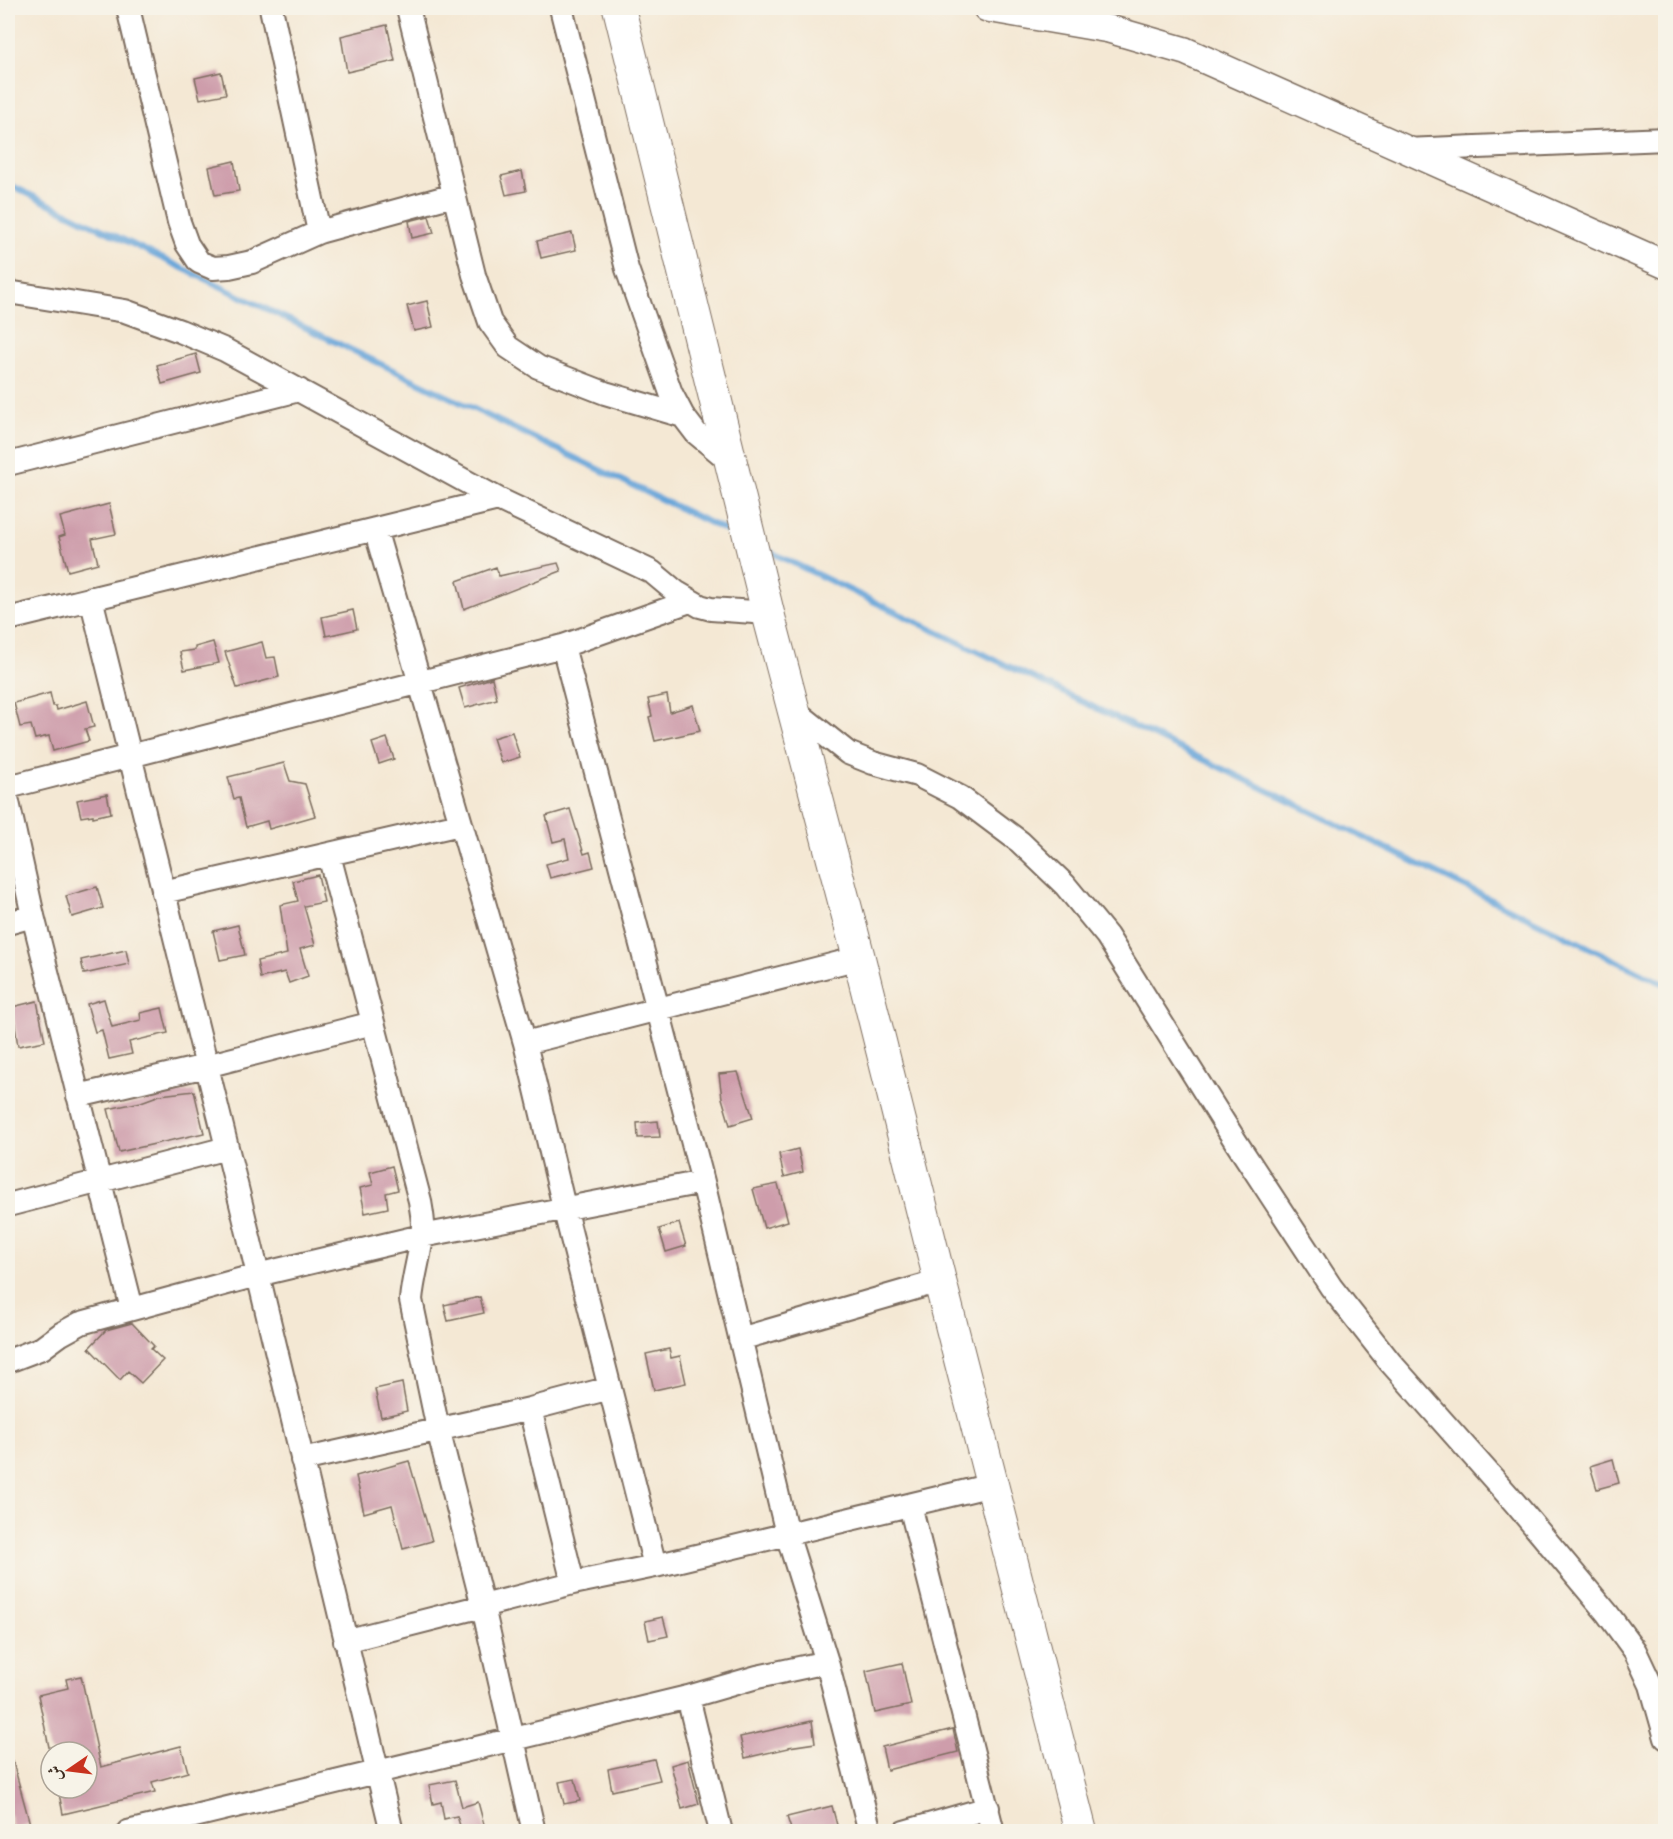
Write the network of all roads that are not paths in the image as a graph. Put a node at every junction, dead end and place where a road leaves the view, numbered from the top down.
1 (128, 8) edge
2 (271, 8) edge
3 (408, 8) edge
4 (561, 8) edge
5 (619, 8) edge
6 (987, 8) edge
7 (1665, 139) edge
8 (1406, 150) junction
9 (454, 195) junction
10 (319, 232) junction
11 (1665, 265) edge
12 (8, 291) edge
13 (299, 390) junction
14 (683, 416) junction
15 (731, 462) junction
16 (8, 464) edge
17 (498, 499) junction
18 (375, 529) junction
19 (91, 598) junction
20 (690, 601) junction
21 (768, 613) junction
22 (8, 619) edge
23 (562, 646) junction
24 (421, 682) junction
25 (794, 710) junction
26 (130, 756) junction
27 (8, 787) edge
28 (8, 802) edge
29 (460, 824) junction
30 (328, 855) junction
31 (163, 892) junction
32 (33, 916) junction
33 (8, 923) edge
34 (859, 958) junction
35 (658, 1009) junction
36 (373, 1023) junction
37 (525, 1043) junction
38 (207, 1066) junction
39 (78, 1096) junction
40 (227, 1148) junction
41 (100, 1182) junction
42 (703, 1182) junction
43 (8, 1205) edge
44 (564, 1207) junction
45 (422, 1236) junction
46 (257, 1275) junction
47 (940, 1281) junction
48 (132, 1310) junction
49 (740, 1339) junction
50 (8, 1361) edge
51 (610, 1388) junction
52 (530, 1409) junction
53 (438, 1429) junction
54 (302, 1460) junction
55 (992, 1485) junction
56 (910, 1504) junction
57 (786, 1534) junction
58 (655, 1566) junction
59 (573, 1583) junction
60 (483, 1607) junction
61 (345, 1641) junction
62 (827, 1662) junction
63 (688, 1697) junction
64 (512, 1738) junction
65 (1665, 1738) edge
66 (376, 1770) junction
67 (988, 1808) junction
68 (128, 1832) edge
69 (392, 1832) edge
70 (534, 1832) edge
71 (722, 1832) edge
72 (870, 1832) edge
73 (904, 1832) edge
74 (993, 1832) edge
75 (1082, 1832) edge

1 - 10 street
2 - 10 street
3 - 9 street
4 - 14 street
5 - 15 main road
6 - 8 street
7 - 8 street
8 - 11 street
9 - 10 street
9 - 14 street
12 - 13 street
13 - 16 street
13 - 17 street
14 - 15 street
15 - 21 main road
17 - 18 street
17 - 20 street
18 - 19 street
18 - 24 street
19 - 22 street
19 - 26 street
20 - 21 street
20 - 23 street
21 - 25 main road
23 - 24 street
23 - 35 street
24 - 26 street
24 - 29 street
25 - 34 main road
25 - 65 street
26 - 27 street
26 - 31 street
28 - 32 street
29 - 30 street
29 - 37 street
30 - 31 street
30 - 36 street
31 - 38 street
32 - 33 street
32 - 39 street
34 - 35 street
34 - 47 main road
35 - 37 street
35 - 42 street
36 - 38 street
36 - 45 street
37 - 44 street
38 - 39 street
38 - 40 street
39 - 41 street
40 - 41 street
40 - 46 street
41 - 43 street
41 - 48 street
42 - 44 street
42 - 49 street
44 - 45 street
44 - 51 street
45 - 46 street
45 - 53 street
46 - 48 street
46 - 54 street
47 - 49 street
47 - 55 main road
48 - 50 street
49 - 57 street
51 - 52 street
51 - 58 street
52 - 53 street
52 - 59 street
53 - 54 street
53 - 60 street
54 - 61 street
55 - 56 street
55 - 75 main road
56 - 57 street
56 - 67 street
57 - 58 street
57 - 62 street
58 - 59 street
59 - 60 street
60 - 61 street
60 - 64 street
61 - 66 street
62 - 63 street
62 - 72 street
63 - 64 street
63 - 71 street
64 - 66 street
64 - 70 street
66 - 68 street
66 - 69 street
67 - 73 street
67 - 74 street

